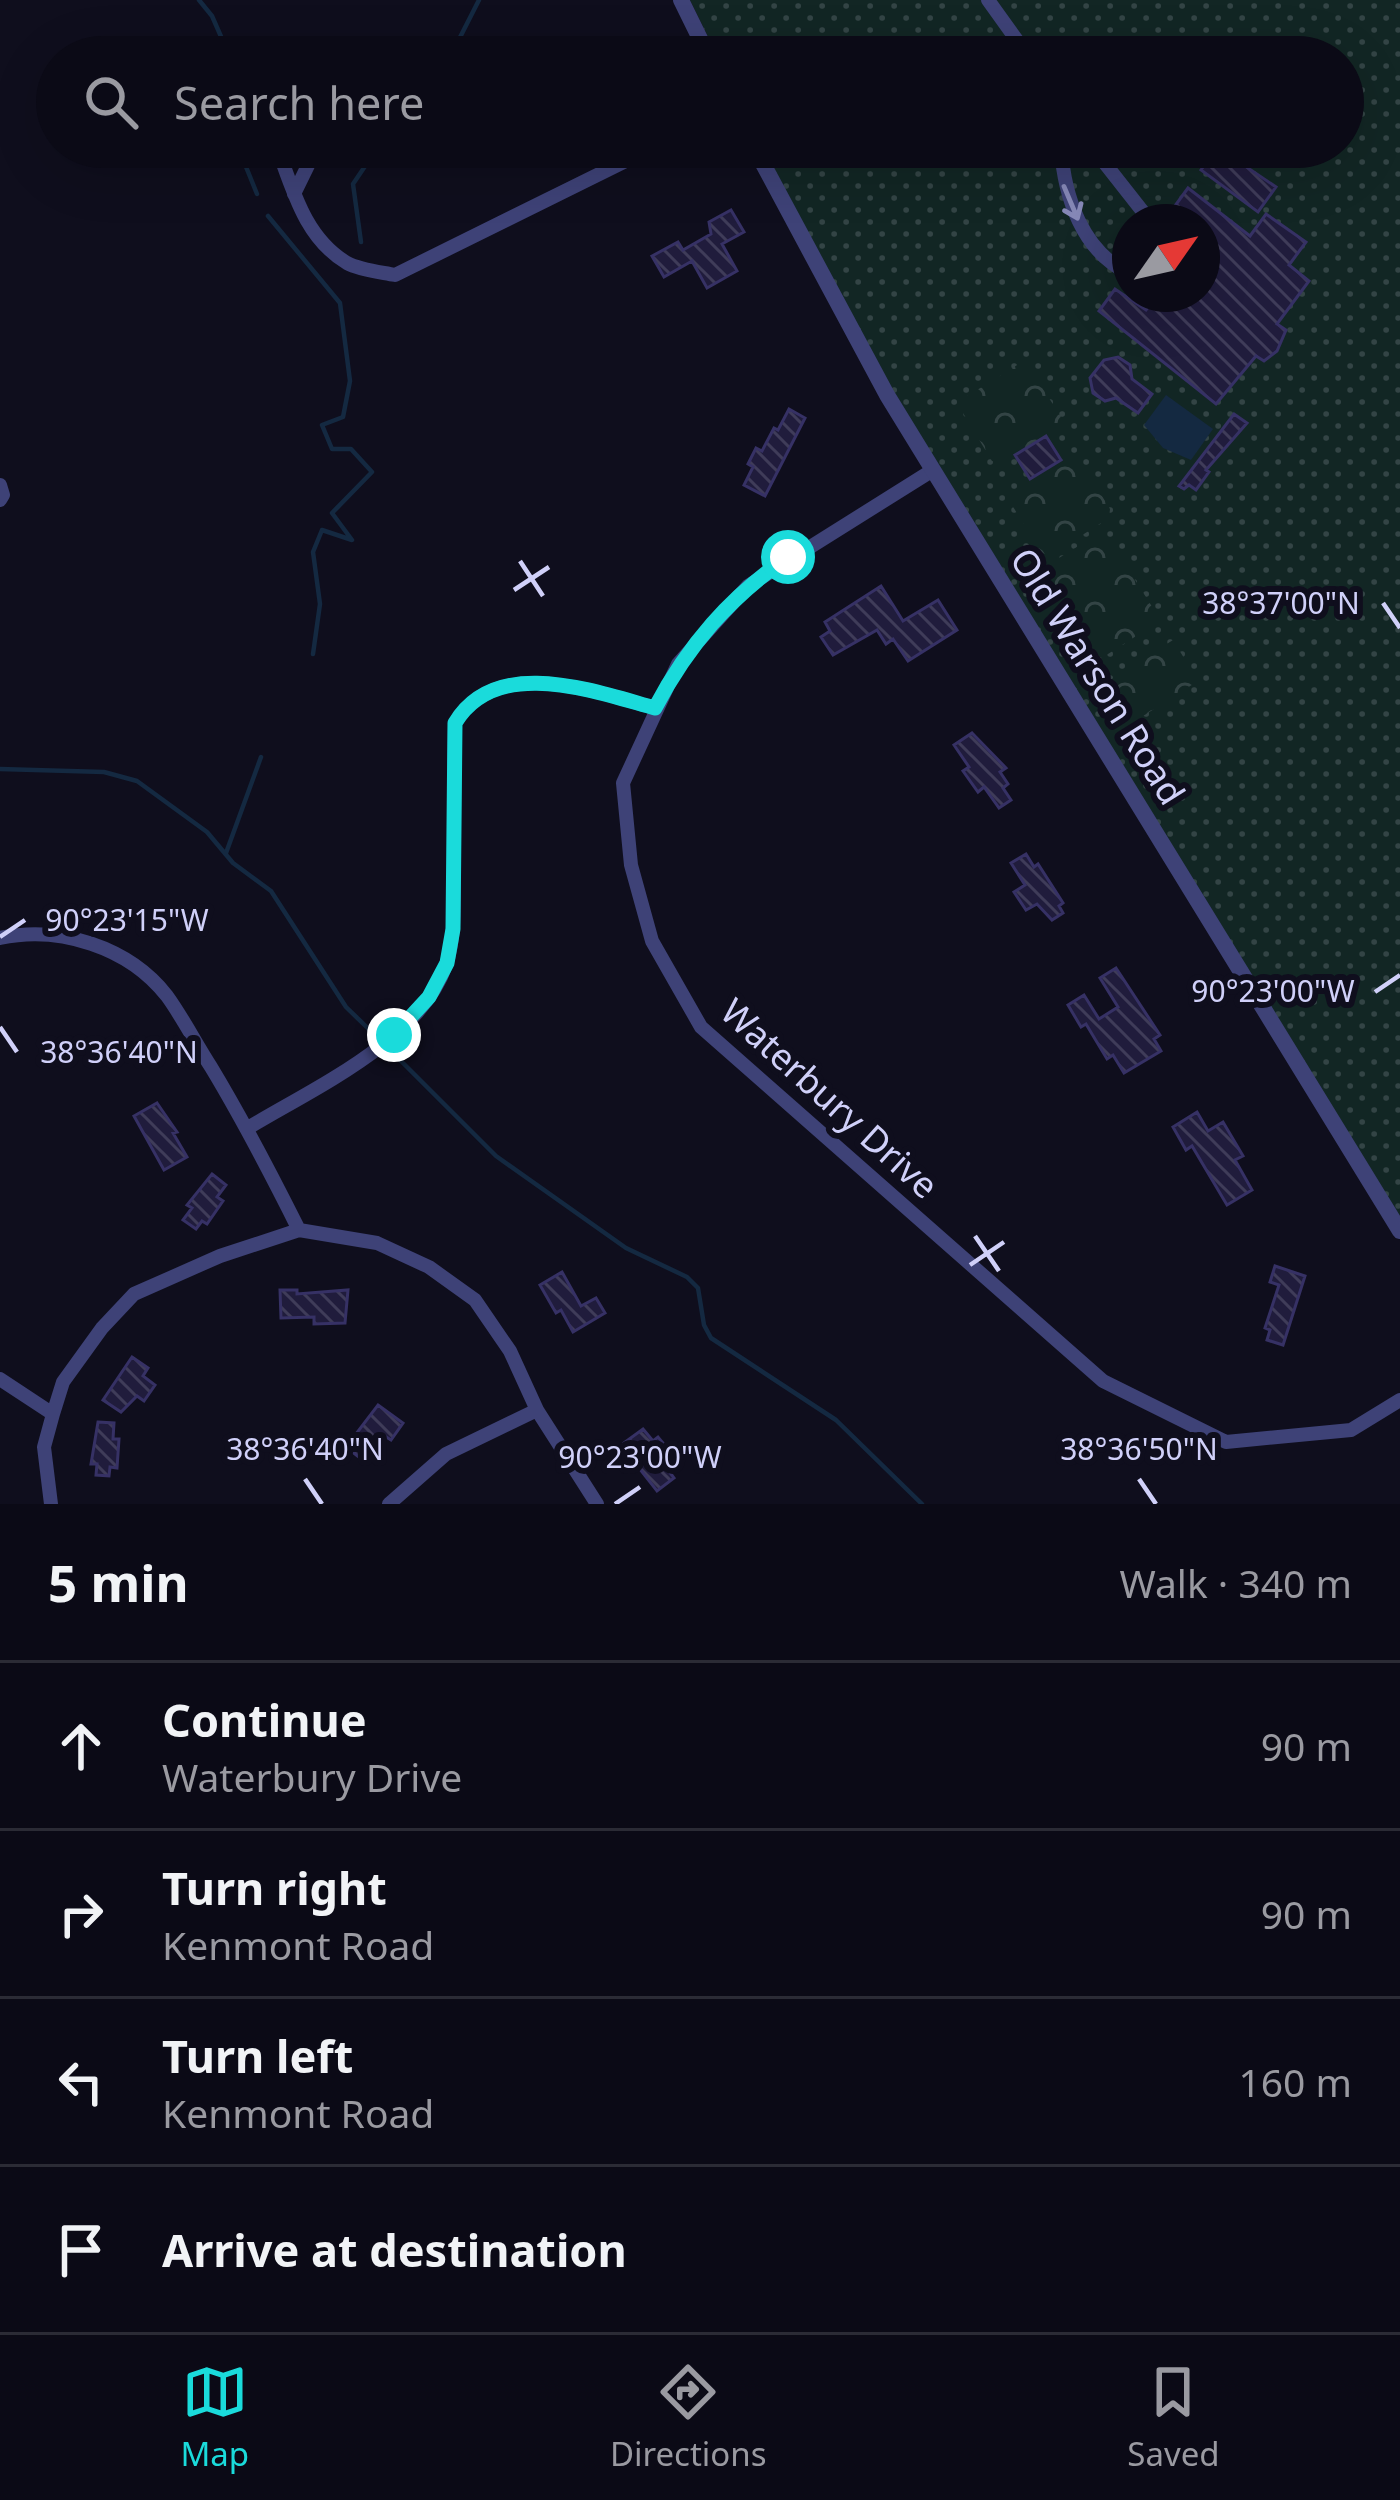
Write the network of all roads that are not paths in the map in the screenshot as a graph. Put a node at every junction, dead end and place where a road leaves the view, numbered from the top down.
1 (681, 0) edge
2 (988, 0) edge
3 (699, 36) edge
4 (1014, 36) edge
5 (285, 168) edge
6 (307, 168) edge
7 (612, 168) edge
8 (765, 168) edge
9 (1062, 168) edge
10 (1108, 168) edge
11 (294, 194) junction
12 (1135, 204) edge
13 (1112, 264) edge
14 (933, 470) junction
15 (0, 485) edge
16 (0, 500) edge
17 (655, 708) junction
18 (0, 938) edge
19 (248, 1128) junction
20 (299, 1230) junction
21 (1400, 1231) edge
22 (0, 1379) edge
23 (1400, 1400) edge
24 (537, 1410) junction
25 (53, 1414) junction
26 (51, 1504) edge
27 (389, 1504) edge
28 (597, 1504) edge

1 - 3 street
2 - 4 street
5 - 11 street
6 - 11 street
7 - 11 street
8 - 14 street, Old Warson Road
9 -> 13 street
10 - 12 street
14 - 17 street, Waterbury Drive
14 - 21 street, Old Warson Road
15 - 16 street
17 - 19 street
17 - 23 street, Waterbury Drive
18 - 19 street
19 - 20 street
20 - 24 street
20 - 25 street
22 - 25 street
24 - 27 street
24 - 28 street
25 - 26 street

